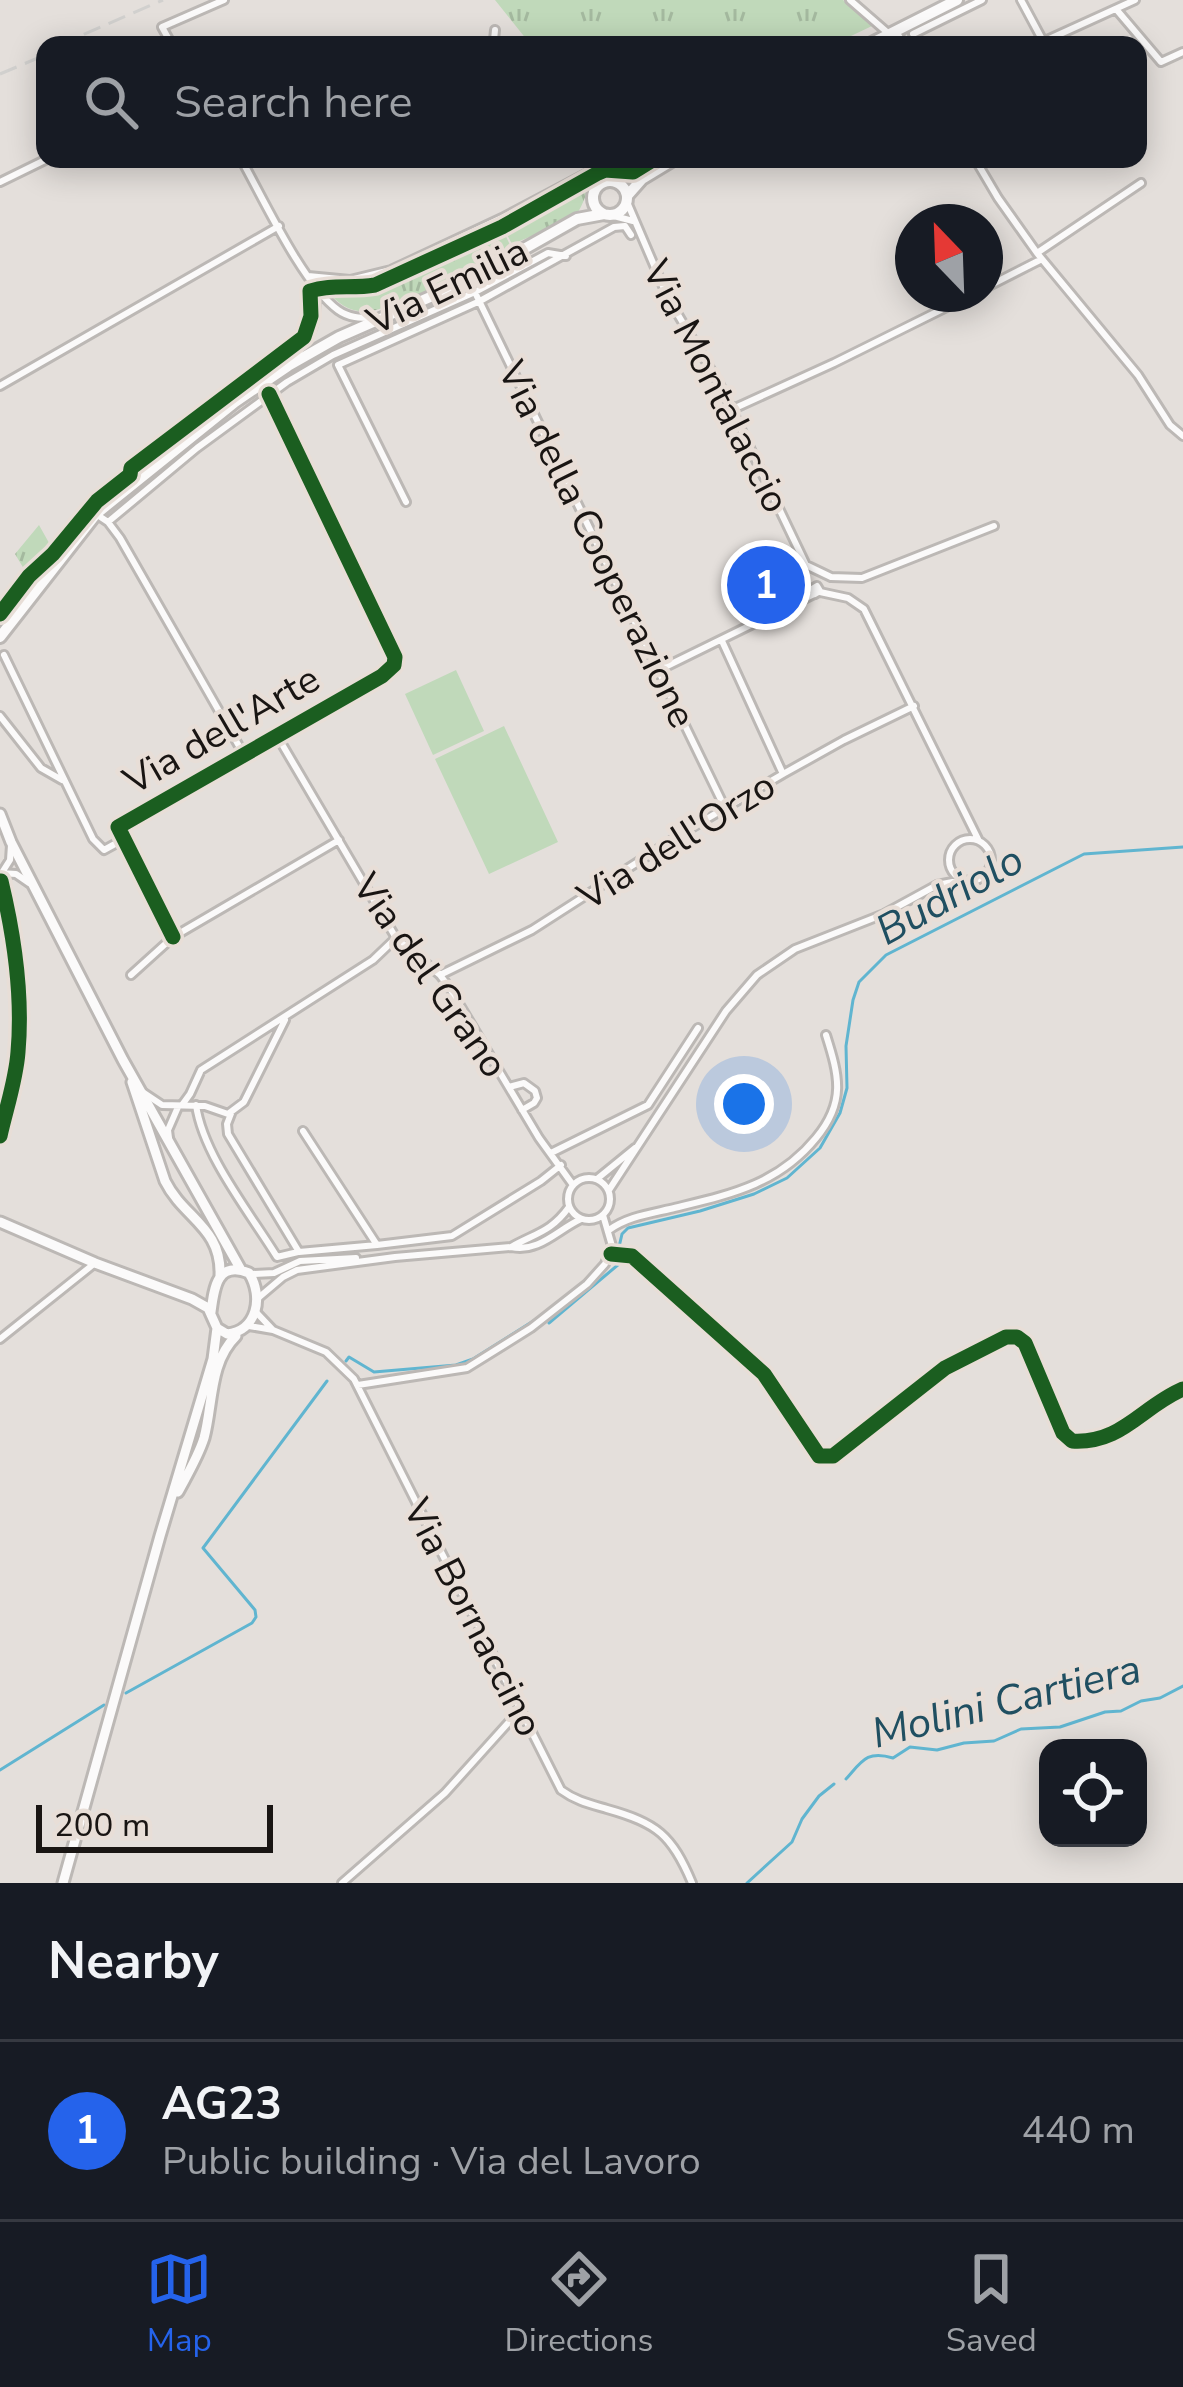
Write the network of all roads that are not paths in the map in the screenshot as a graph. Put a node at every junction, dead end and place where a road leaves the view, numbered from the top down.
1 (224, 0) edge
2 (850, 0) edge
3 (957, 0) edge
4 (982, 0) edge
5 (1021, 0) edge
6 (1136, 0) edge
7 (1116, 9) junction
8 (495, 30) dead end
9 (892, 33) junction
10 (913, 34) dead end
11 (166, 36) edge
12 (494, 36) edge
13 (886, 36) edge
14 (895, 36) edge
15 (1037, 36) edge
16 (1056, 36) edge
17 (1139, 36) edge
18 (1147, 46) edge
19 (1183, 52) edge
20 (36, 164) edge
21 (246, 168) edge
22 (597, 168) edge
23 (660, 168) edge
24 (980, 168) edge
25 (642, 179) junction
26 (0, 182) edge
27 (616, 183) junction
28 (1141, 183) dead end
29 (594, 195) junction
30 (627, 199) junction
31 (607, 215) junction
32 (578, 219) junction
33 (634, 221) junction
34 (279, 226) junction
35 (631, 235) dead end
36 (566, 256) junction
37 (1040, 256) junction
38 (515, 270) junction
39 (308, 276) junction
40 (1003, 278) edge
41 (521, 280) junction
42 (472, 286) junction
43 (316, 289) junction
44 (480, 301) junction
45 (438, 308) junction
46 (937, 312) edge
47 (380, 318) junction
48 (443, 318) junction
49 (394, 328) junction
50 (399, 338) junction
51 (331, 349) junction
52 (338, 364) junction
53 (288, 366) junction
54 (0, 386) edge
55 (269, 394) junction
56 (732, 409) junction
57 (1183, 436) edge
58 (193, 443) junction
59 (406, 502) dead end
60 (102, 518) junction
61 (994, 526) dead end
62 (806, 566) junction
63 (816, 591) junction
64 (0, 637) edge
65 (721, 639) junction
66 (4, 655) dead end
67 (659, 670) junction
68 (914, 706) junction
69 (0, 716) edge
70 (276, 734) junction
71 (244, 753) junction
72 (783, 774) junction
73 (65, 781) junction
74 (725, 808) junction
75 (0, 814) edge
76 (968, 817) junction
77 (124, 839) junction
78 (339, 840) junction
79 (962, 841) junction
80 (979, 841) junction
81 (11, 842) junction
82 (951, 869) junction
83 (0, 873) edge
84 (962, 880) junction
85 (937, 885) junction
86 (34, 887) junction
87 (173, 937) junction
88 (396, 938) junction
89 (131, 975) dead end
90 (440, 975) junction
91 (286, 1017) junction
92 (698, 1028) dead end
93 (826, 1035) dead end
94 (123, 1060) junction
95 (195, 1081) junction
96 (509, 1087) junction
97 (144, 1093) junction
98 (180, 1106) junction
99 (200, 1106) junction
100 (522, 1110) junction
101 (232, 1112) junction
102 (303, 1130) dead end
103 (169, 1141) junction
104 (642, 1142) junction
105 (551, 1153) junction
106 (562, 1166) junction
107 (581, 1179) junction
108 (597, 1179) junction
109 (573, 1185) junction
110 (609, 1190) junction
111 (569, 1208) junction
112 (603, 1215) junction
113 (581, 1219) junction
114 (0, 1222) edge
115 (609, 1230) junction
116 (377, 1245) junction
117 (511, 1247) junction
118 (299, 1252) junction
119 (611, 1254) junction
120 (395, 1257) junction
121 (95, 1263) junction
122 (245, 1272) junction
123 (220, 1276) junction
124 (214, 1293) junction
125 (192, 1299) junction
126 (256, 1304) junction
127 (211, 1312) junction
128 (217, 1328) junction
129 (244, 1329) junction
130 (273, 1330) junction
131 (0, 1339) edge
132 (358, 1385) junction
133 (1183, 1389) edge
134 (170, 1507) junction
135 (521, 1714) junction
136 (63, 1883) edge
137 (342, 1883) edge
138 (692, 1883) edge

1 - 11 street
2 - 9 street
3 - 9 main road
4 - 10 street
5 - 15 street
6 - 7 street
7 - 16 street
7 - 17 street
8 - 12 street
9 - 13 main road
9 - 14 street
18 - 19 street
20 - 26 street
21 - 34 street
22 - 39 street
23 - 25 main road, Via Emilia
24 - 37 street
25 - 27 main road, Via Emilia
25 - 30 main road, Via Emilia
27 - 29 main road, Via Emilia
27 - 30 main road
28 - 37 street
29 - 31 main road
29 - 32 main road, Via Emilia
30 - 31 main road, Via Emilia
30 - 33 street, Via Montalaccio
31 - 32 main road, Via Emilia
31 - 33 street, Via Montalaccio
32 - 42 main road, Via Emilia
33 - 56 street, Via Montalaccio
34 - 39 street
34 - 54 street
35 - 36 street
36 - 38 street
36 - 41 street
37 - 40 street
37 - 57 street
38 - 41 street
38 - 42 street
39 - 43 street
41 - 44 street
42 - 44 street, Via della Cooperazione
42 - 45 street
42 - 47 main road, Via Emilia
43 - 47 street
43 - 53 street
44 - 48 street
44 - 67 street, Via della Cooperazione
45 - 48 street
45 - 49 street
46 - 56 street
47 - 51 main road, Via Emilia
48 - 50 street
49 - 50 street
49 - 51 street
50 - 52 street
51 - 52 street
51 - 53 main road, Via Emilia
51 - 55 street
52 - 59 street
53 - 58 main road, Via Emilia
55 - 58 street
55 - 70 street, Via dell'Arte
56 - 62 street, Via Montalaccio
58 - 60 main road, Via Emilia
60 - 64 main road, Via Emilia
60 - 71 street
61 - 62 street
62 - 63 street, Via Montalaccio
63 - 65 street
63 - 68 street
65 - 67 street
65 - 72 street
66 - 73 street
67 - 74 street, Via della Cooperazione
68 - 72 street, Via dell'Orzo
68 - 76 street
69 - 73 street
70 - 71 street, Via dell'Arte
70 - 78 street, Via del Grano
71 - 77 street, Via dell'Arte
72 - 74 street, Via dell'Orzo
73 - 77 street
74 - 90 street, Via dell'Orzo
75 - 81 main road
76 - 79 street
76 - 80 street
77 - 87 street, Via dell'Arte
78 - 87 street
78 - 88 street, Via del Grano
79 - 80 street
79 - 82 street
80 - 84 street
81 - 83 street
81 - 86 main road
82 - 84 street
82 - 85 street
83 - 86 street
84 - 85 street
85 - 104 street
86 - 94 main road
87 - 89 street
88 - 90 street, Via del Grano
88 - 91 street
90 - 96 street, Via del Grano
91 - 95 street
91 - 101 street
92 - 105 street
93 - 115 street
94 - 97 main road
94 - 123 main road
95 - 98 street
95 - 99 street
96 - 100 street, Via del Grano
96 - 100 street
97 - 98 street
97 - 103 main road
98 - 99 street
98 - 103 street
99 - 101 street
99 - 118 street
100 - 105 street, Via del Grano
101 - 118 street
102 - 116 street
103 - 122 main road
104 - 108 street
104 - 110 street
105 - 106 street, Via del Grano
106 - 107 street
106 - 109 street
106 - 116 street
107 - 108 street
107 - 109 street
108 - 110 street
109 - 111 street
110 - 112 street
111 - 113 street
111 - 117 street
112 - 113 street
112 - 115 street
113 - 117 street
114 - 121 main road
115 - 119 street
116 - 118 street
117 - 120 street
119 - 132 street
119 - 133 street
120 - 122 street
120 - 126 street
121 - 125 main road
121 - 131 street
122 - 123 main road
122 - 126 main road
123 - 124 main road
124 - 125 main road
124 - 127 main road
125 - 127 main road
126 - 129 main road
126 - 130 street, Via Bornaccino
127 - 128 main road
128 - 129 main road
128 - 134 main road
129 - 130 street, Via Bornaccino
129 - 134 main road
130 - 132 street, Via Bornaccino
132 - 135 street, Via Bornaccino
134 - 136 main road
135 - 137 street
135 - 138 street, Via Bornaccino

